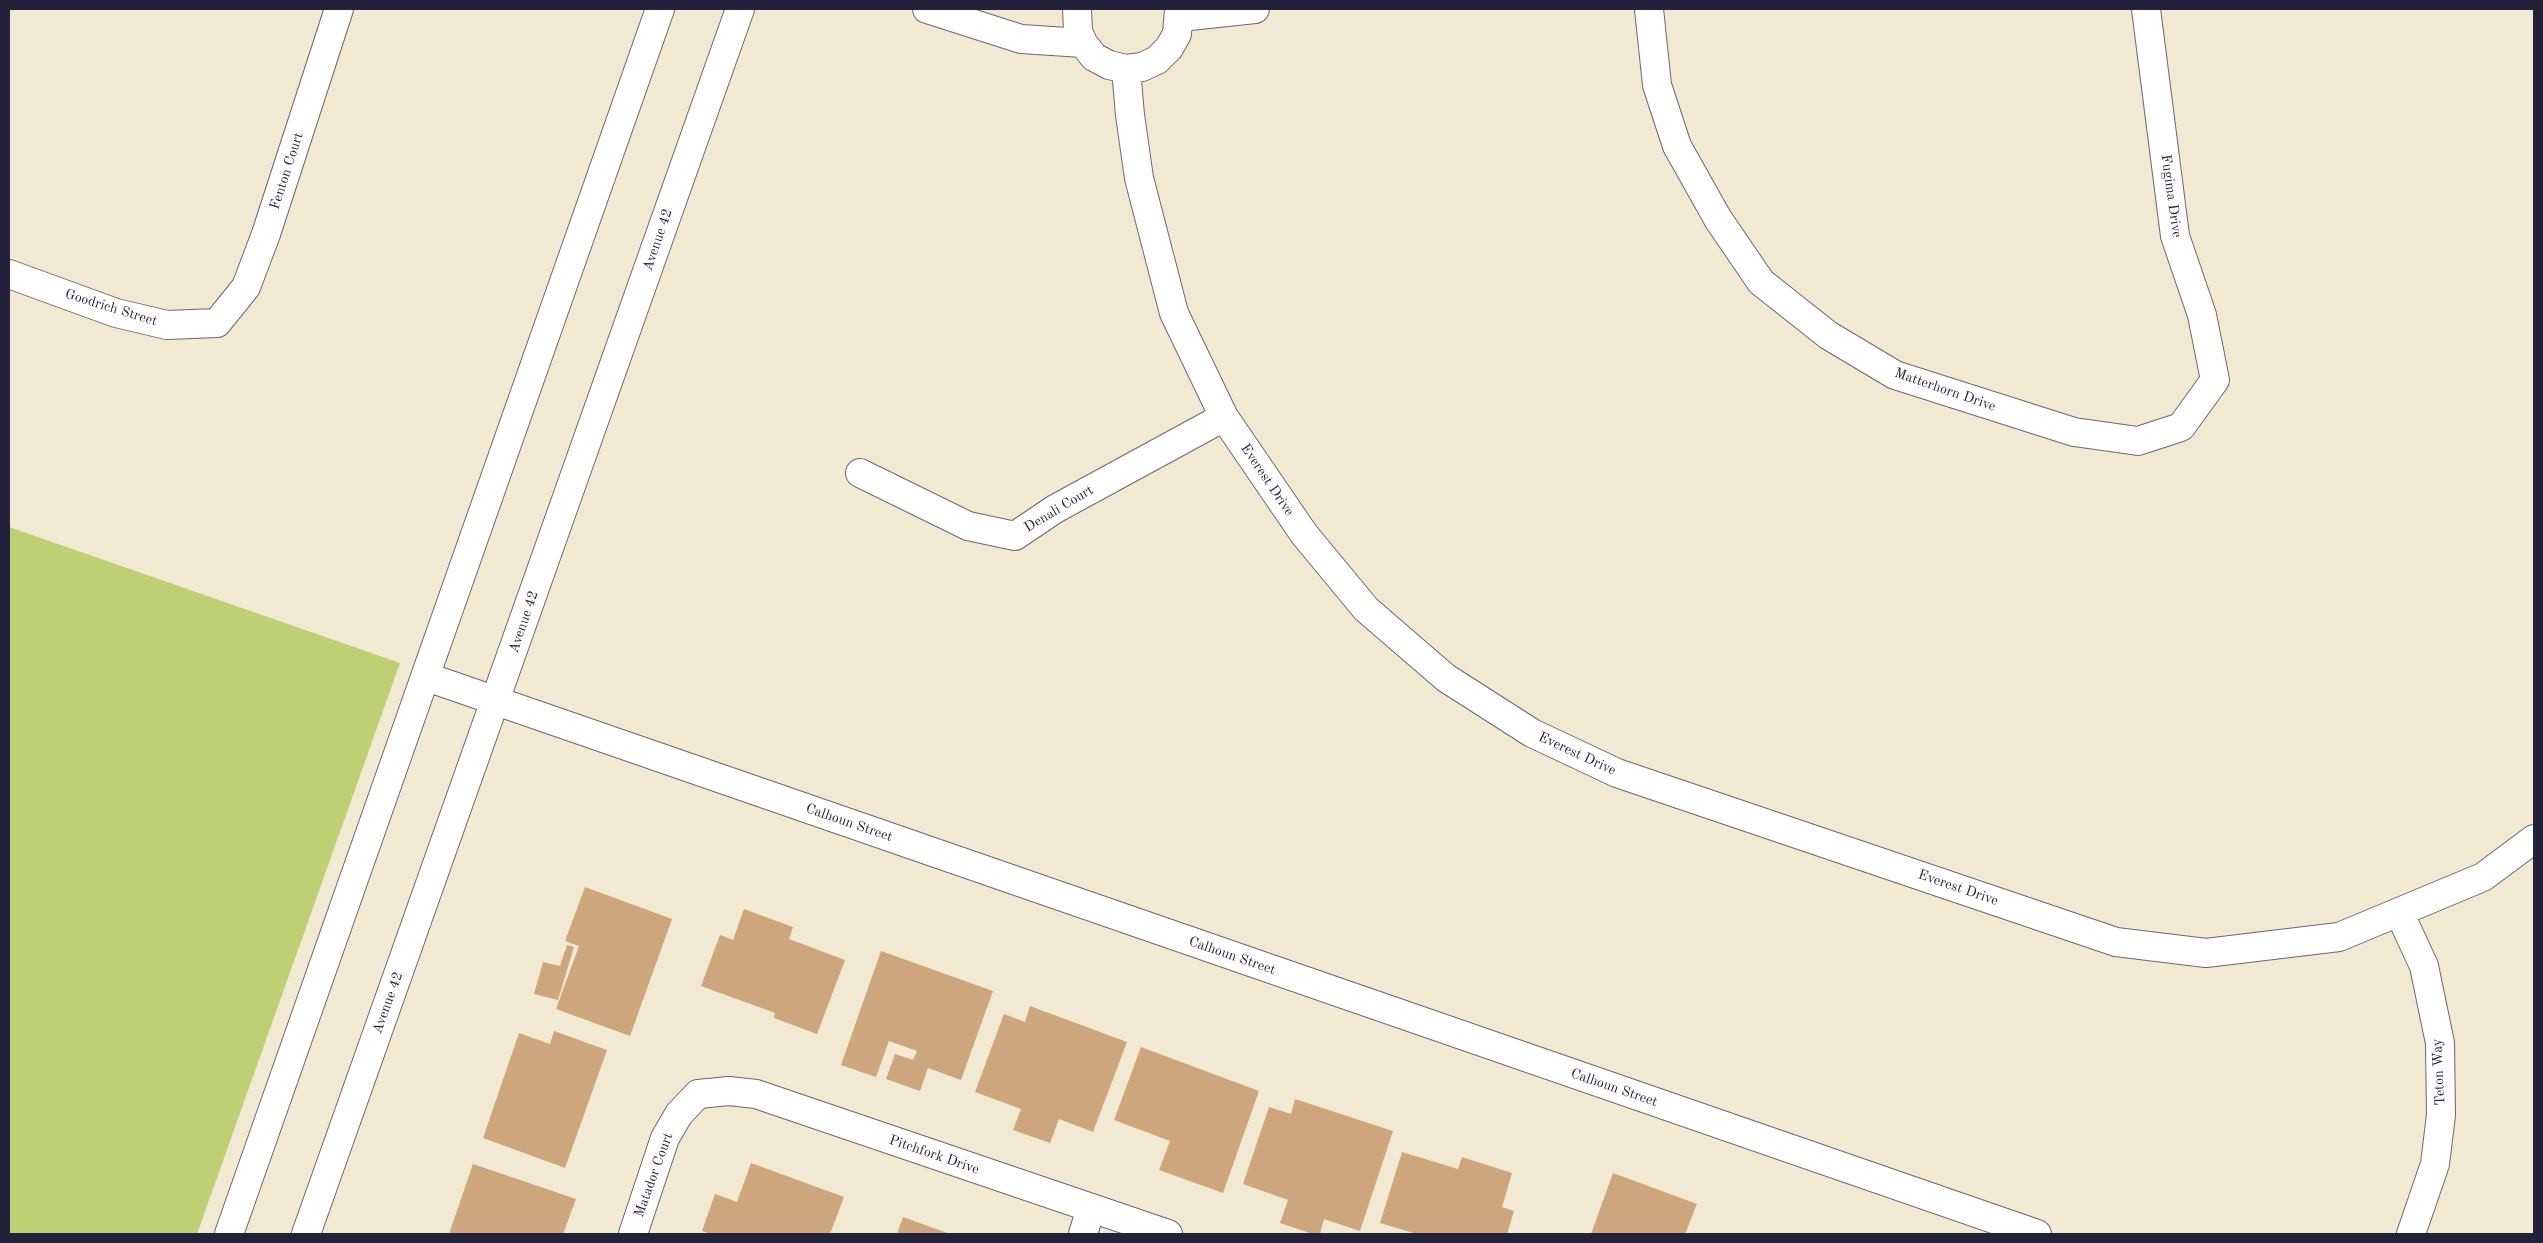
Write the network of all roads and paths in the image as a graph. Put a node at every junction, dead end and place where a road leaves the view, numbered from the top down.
1 (339, 9) edge
2 (660, 9) edge
3 (740, 9) edge
4 (928, 9) edge
5 (1077, 9) edge
6 (1255, 9) edge
7 (1649, 9) edge
8 (2146, 9) edge
9 (1179, 13) edge
10 (1083, 43) junction
11 (1126, 69) junction
12 (9, 274) edge
13 (217, 324) joint
14 (1224, 416) junction
15 (2181, 427) joint
16 (860, 473) dead end
17 (427, 676) junction
18 (495, 702) junction
19 (2534, 839) edge
20 (2399, 912) junction
21 (698, 1094) joint
22 (1092, 1208) junction
23 (229, 1234) edge
24 (306, 1234) edge
25 (633, 1234) edge
26 (1082, 1234) edge
27 (1168, 1234) edge
28 (2037, 1234) edge
29 (2412, 1234) edge

1 - 13 street, Fenton Court
2 - 17 street
3 - 18 street, Avenue 42
4 - 10 street
5 - 10 street
6 - 9 street
7 - 15 street, Matterhorn Drive
8 - 15 street, Fugima Drive
9 - 11 street
10 - 11 street
11 - 14 street, Everest Drive
12 - 13 street, Goodrich Street
14 - 16 street, Denali Court
14 - 20 street, Everest Drive
17 - 18 street, Calhoun Street
17 - 23 street
18 - 24 street, Avenue 42
18 - 28 street, Calhoun Street
19 - 20 street, Everest Drive
20 - 29 street, Teton Way
21 - 22 street, Pitchfork Drive
21 - 25 street, Matador Court
22 - 26 street
22 - 27 street, Pitchfork Drive

